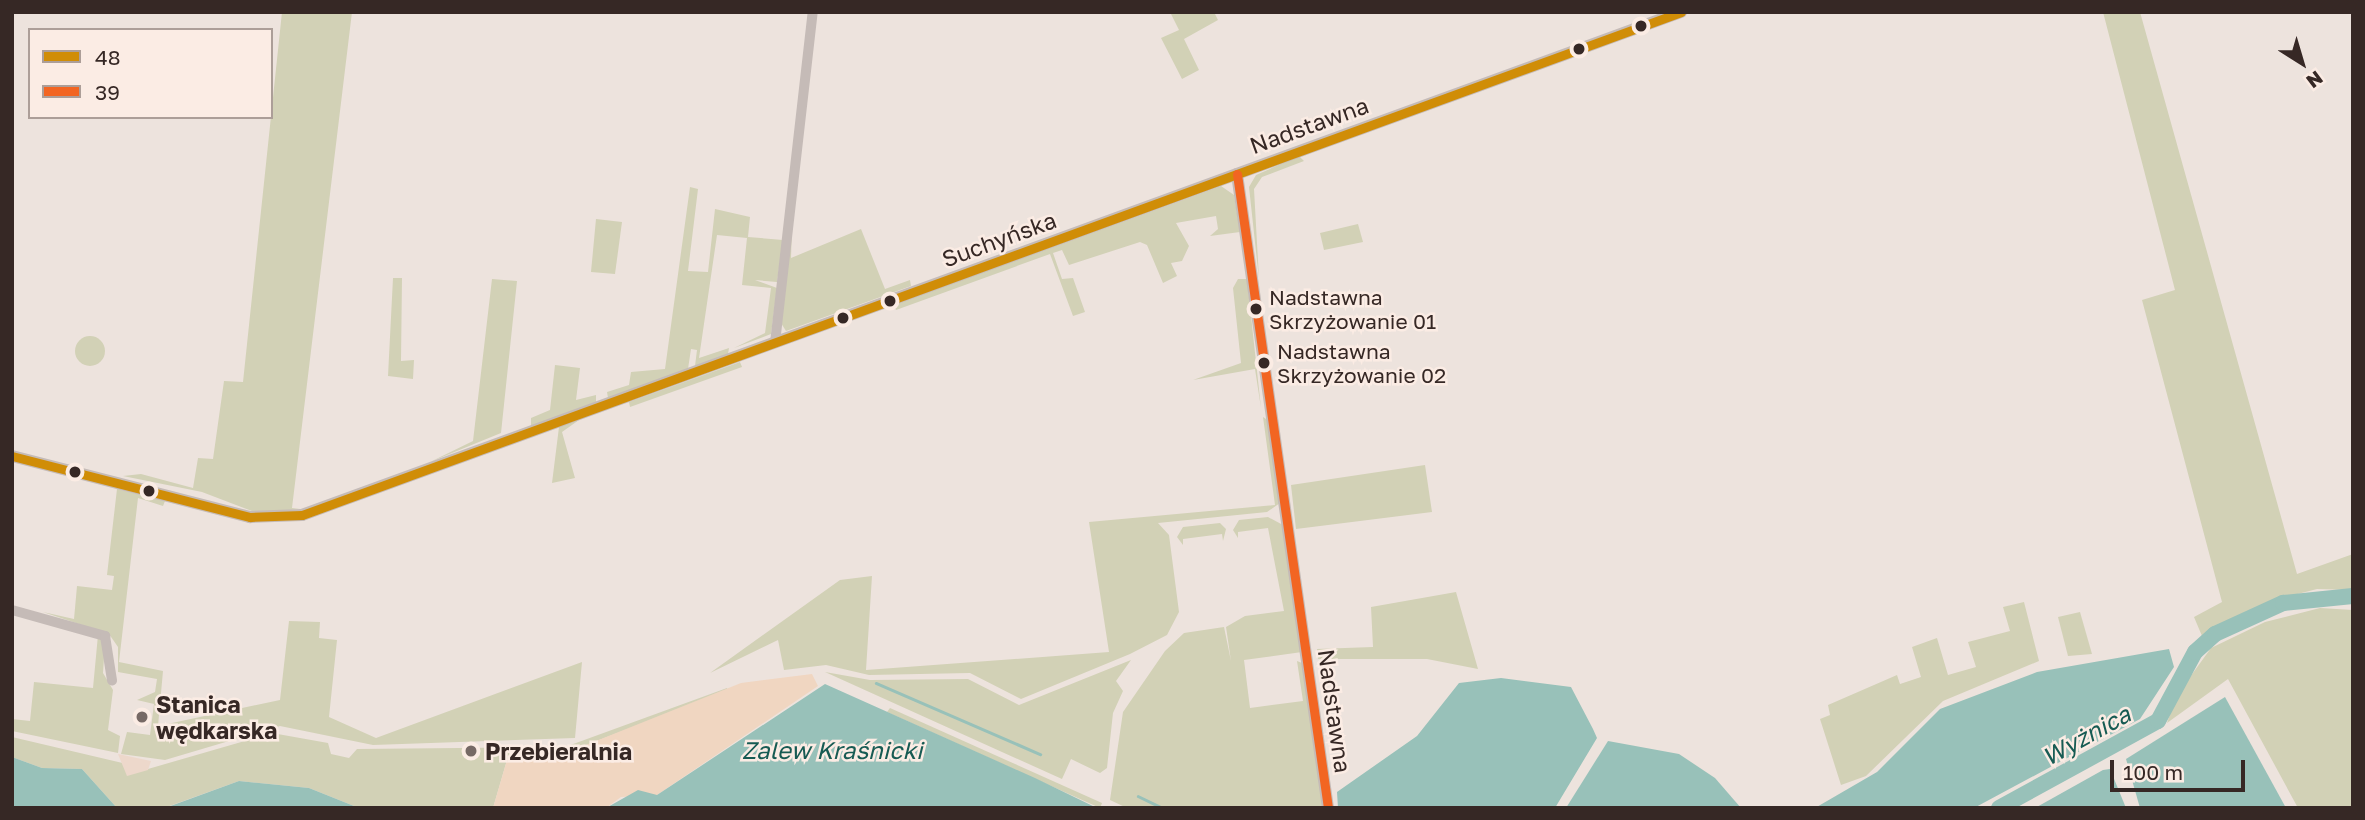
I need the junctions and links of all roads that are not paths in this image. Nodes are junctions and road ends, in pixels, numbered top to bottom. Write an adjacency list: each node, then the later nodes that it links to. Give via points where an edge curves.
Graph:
1 (813, 12): 4 (street)
2 (1681, 12): 3 (street, Nadstawna)
3 (1237, 174): 4 (street, Suchyńska); 8 (street, Nadstawna)
4 (775, 342): 5 (street, Suchyńska, via 302,515 250,517)
5 (12, 456)
6 (12, 610): 7 (street, via 106,636 106,670)
7 (112, 680)
8 (1328, 808)

